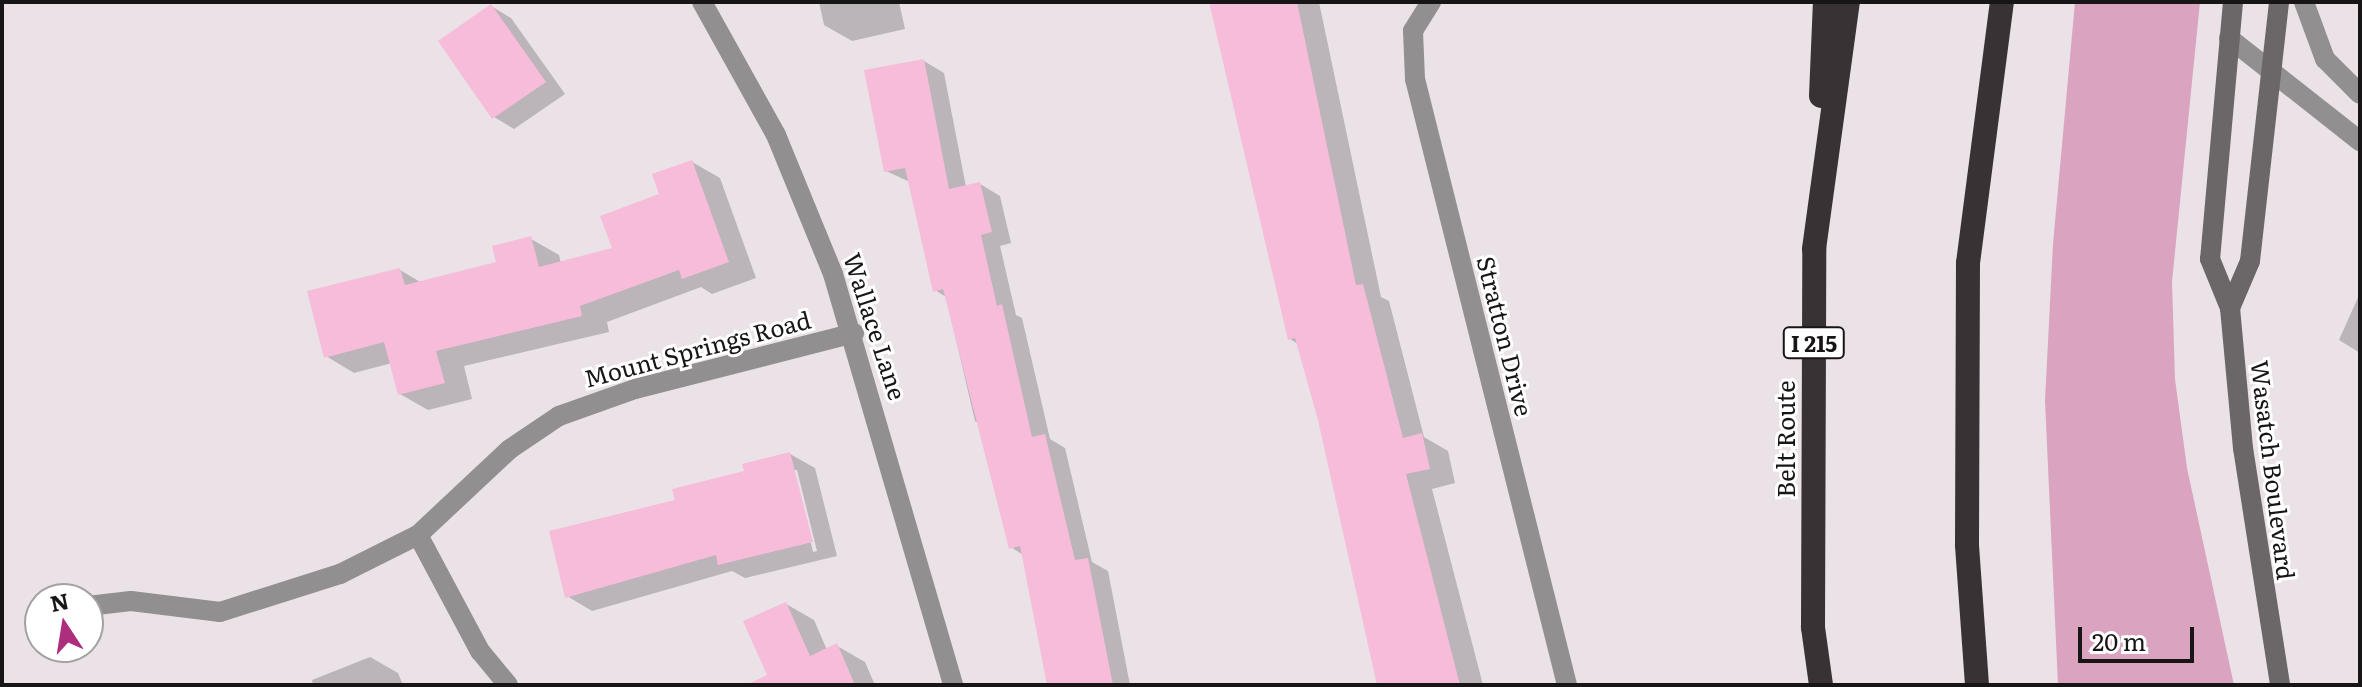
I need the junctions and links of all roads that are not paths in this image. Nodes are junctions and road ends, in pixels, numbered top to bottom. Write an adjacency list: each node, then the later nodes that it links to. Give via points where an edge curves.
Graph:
1 (702, 2): 15 (street, Wallace Lane, via 776,135)
2 (1431, 2): 20 (street, Stratton Drive, via 1413,31 1415,79)
3 (1825, 2): 13 (highway)
4 (1848, 2): 13 (highway, Belt Route / I 215)
5 (2002, 2): 22 (highway, via 1968,263 1967,544)
6 (2233, 2): 9 (street, Wasatch Boulevard)
7 (2279, 2): 10 (street, Wasatch Boulevard)
8 (2304, 2): 11 (street, via 2325,59)
9 (2229, 38): 10 (street); 14 (street, Wasatch Boulevard, via 2210,259)
10 (2269, 71): 12 (street); 14 (street, Wasatch Boulevard, via 2250,261)
11 (2360, 94)
12 (2360, 141)
13 (1814, 249): 21 (highway, Belt Route / I 215, via 1813,627)
14 (2230, 308): 23 (street, Wasatch Boulevard, via 2251,513)
15 (854, 333): 16 (street, Mount Springs Road, via 622,393 559,416 510,449); 19 (street, Wallace Lane)
16 (418, 535): 17 (street, Mount Springs Road, via 368,564 236,609 204,612 131,601); 18 (street, via 480,651)
17 (104, 604)
18 (508, 685)
19 (953, 685)
20 (1567, 685)
21 (1821, 685)
22 (1977, 685)
23 (2280, 685)

